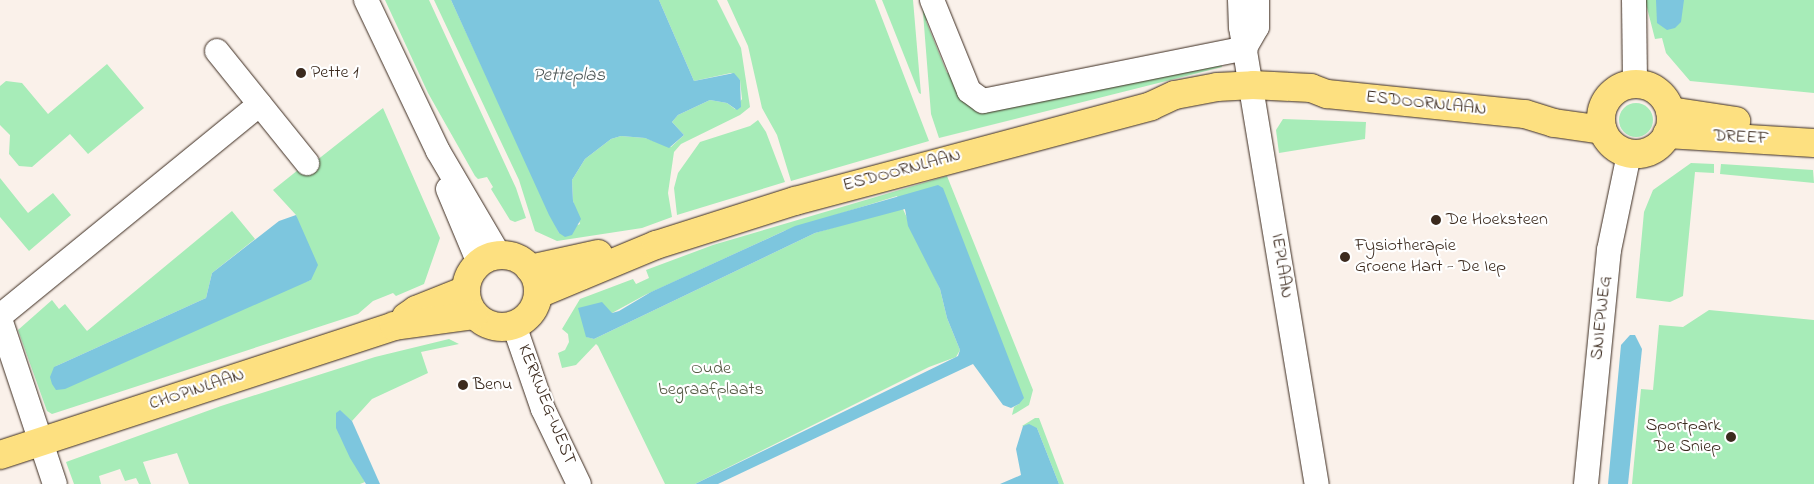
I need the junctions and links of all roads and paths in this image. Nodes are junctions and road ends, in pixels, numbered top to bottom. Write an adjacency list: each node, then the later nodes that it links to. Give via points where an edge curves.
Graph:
1 (366, 0): 17 (street)
2 (932, 0): 6 (street, via 969,91 982,101)
3 (1240, 0): 6 (street, IEPLAAN)
4 (1257, 0): 6 (street, via 1257,27)
5 (1634, 0): 8 (street)
6 (1246, 48): 9 (street, IEPLAAN)
7 (217, 51): 10 (street)
8 (1635, 84): 11 (main road, via 1617,90); 12 (main road, via 1657,92)
9 (1254, 94): 11 (main road, ESDOORNLAAN, via 1311,88 1327,94 1525,114 1548,108); 18 (main road, ESDOORNLAAN, via 1175,94 1151,106 860,182); 28 (street, IEPLAAN)
10 (260, 104): 16 (street); 21 (street)
11 (1603, 117): 15 (main road, via 1612,145)
12 (1669, 123): 13 (main road, DREEF); 14 (main road, DREEF); 15 (main road, via 1652,151)
13 (1814, 131)
14 (1814, 143)
15 (1629, 154): 29 (street, SNIEPWEG, via 1609,250)
16 (308, 163)
17 (489, 259): 18 (main road, via 516,258); 19 (main road, via 468,280)
18 (534, 281): 22 (main road, via 528,316)
19 (466, 290): 20 (main road); 23 (main road, CHOPINLAAN, via 416,310)
20 (474, 315): 22 (main road, via 493,326); 23 (main road, CHOPINLAAN)
21 (0, 317): 24 (street)
22 (514, 325): 27 (street, KERKWEG-WEST, via 544,409)
23 (394, 326): 24 (main road, CHOPINLAAN)
24 (40, 441): 25 (main road, CHOPINLAAN); 26 (street)
25 (0, 455)
26 (55, 484)
27 (579, 484)
28 (1317, 484)
29 (1586, 484)

